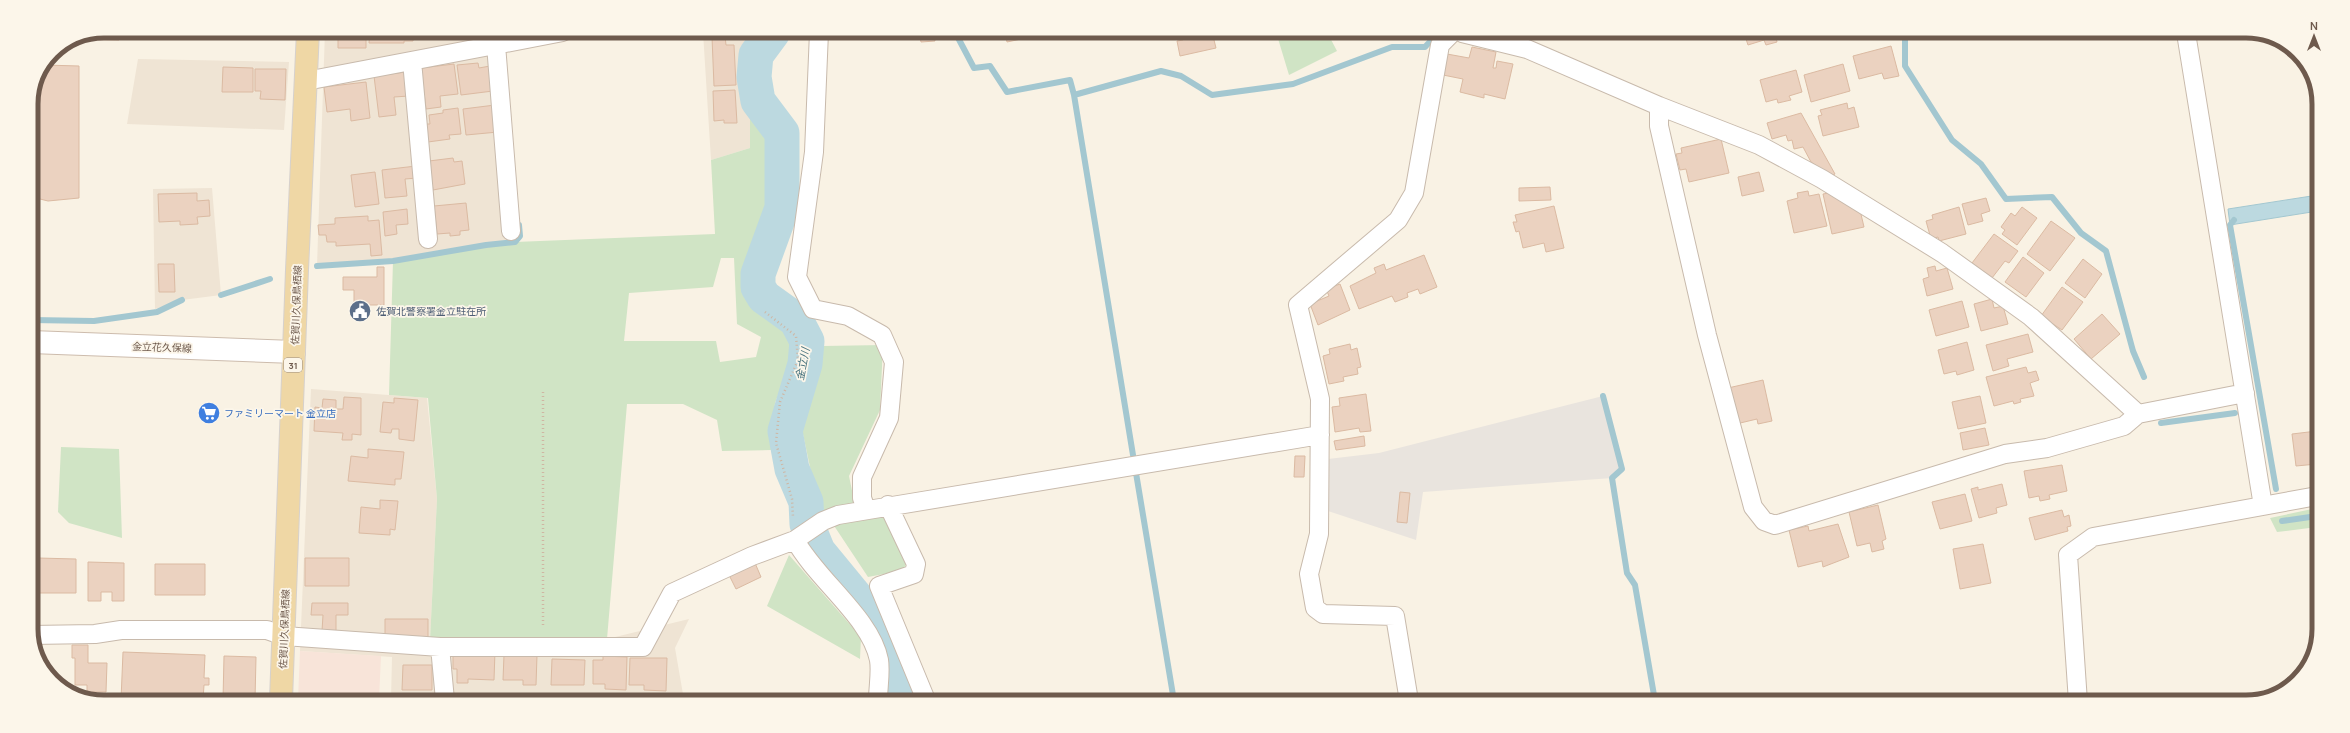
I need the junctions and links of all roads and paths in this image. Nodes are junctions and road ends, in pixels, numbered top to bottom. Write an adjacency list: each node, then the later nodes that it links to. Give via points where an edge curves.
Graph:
1 (308, 38): 9 (main road, 佐賀川久保鳥栖線 / 31)
2 (530, 38): 7 (street)
3 (819, 38): 23 (street, via 814,152 797,277 813,309 848,316 882,335 894,362 889,418 862,477 862,498)
4 (1447, 38): 19 (street, via 1440,44 1414,193 1398,220 1298,305 1320,399)
5 (1482, 38): 10 (street, via 1526,49)
6 (2187, 38): 17 (street)
7 (496, 44): 8 (street); 11 (street)
8 (412, 61): 9 (street); 12 (street)
9 (306, 81): 15 (main road, 佐賀川久保鳥栖線 / 31)
10 (1660, 106): 18 (street, via 1759,145 1822,179 1942,253 2031,317); 18 (street, via 1660,126 1707,335 1753,507 1764,521 1775,525 2005,454 2047,448 2124,426)
11 (511, 231)
12 (428, 239)
13 (765, 312): 24 (path, via 796,336 798,360 780,402 776,443 792,499)
14 (38, 342): 15 (street, 金立花久保線)
15 (294, 352): 26 (main road, 佐賀川久保鳥栖線 / 31)
16 (543, 392): 28 (path)
17 (2245, 393): 18 (street); 22 (street)
18 (2138, 414)
19 (1320, 435): 21 (street); 33 (street, via 1318,534 1309,574 1315,608 1323,614 1396,616)
20 (2312, 497): 22 (street)
21 (888, 505): 23 (street); 32 (street, via 916,564 914,574 879,586)
22 (2263, 506): 34 (street, via 2094,537 2068,555)
23 (866, 509): 24 (street, via 823,521)
24 (795, 540): 28 (street, via 752,556 672,593 643,646); 31 (street, via 804,557 869,633 879,661)
25 (38, 634): 26 (street, via 95,634 121,630 267,630)
26 (284, 636): 27 (street); 29 (main road, 佐賀川久保鳥栖線 / 31)
27 (440, 647): 28 (street); 30 (street)
28 (543, 647)
29 (281, 695)
30 (445, 695)
31 (878, 695)
32 (924, 695)
33 (1408, 695)
34 (2078, 695)

